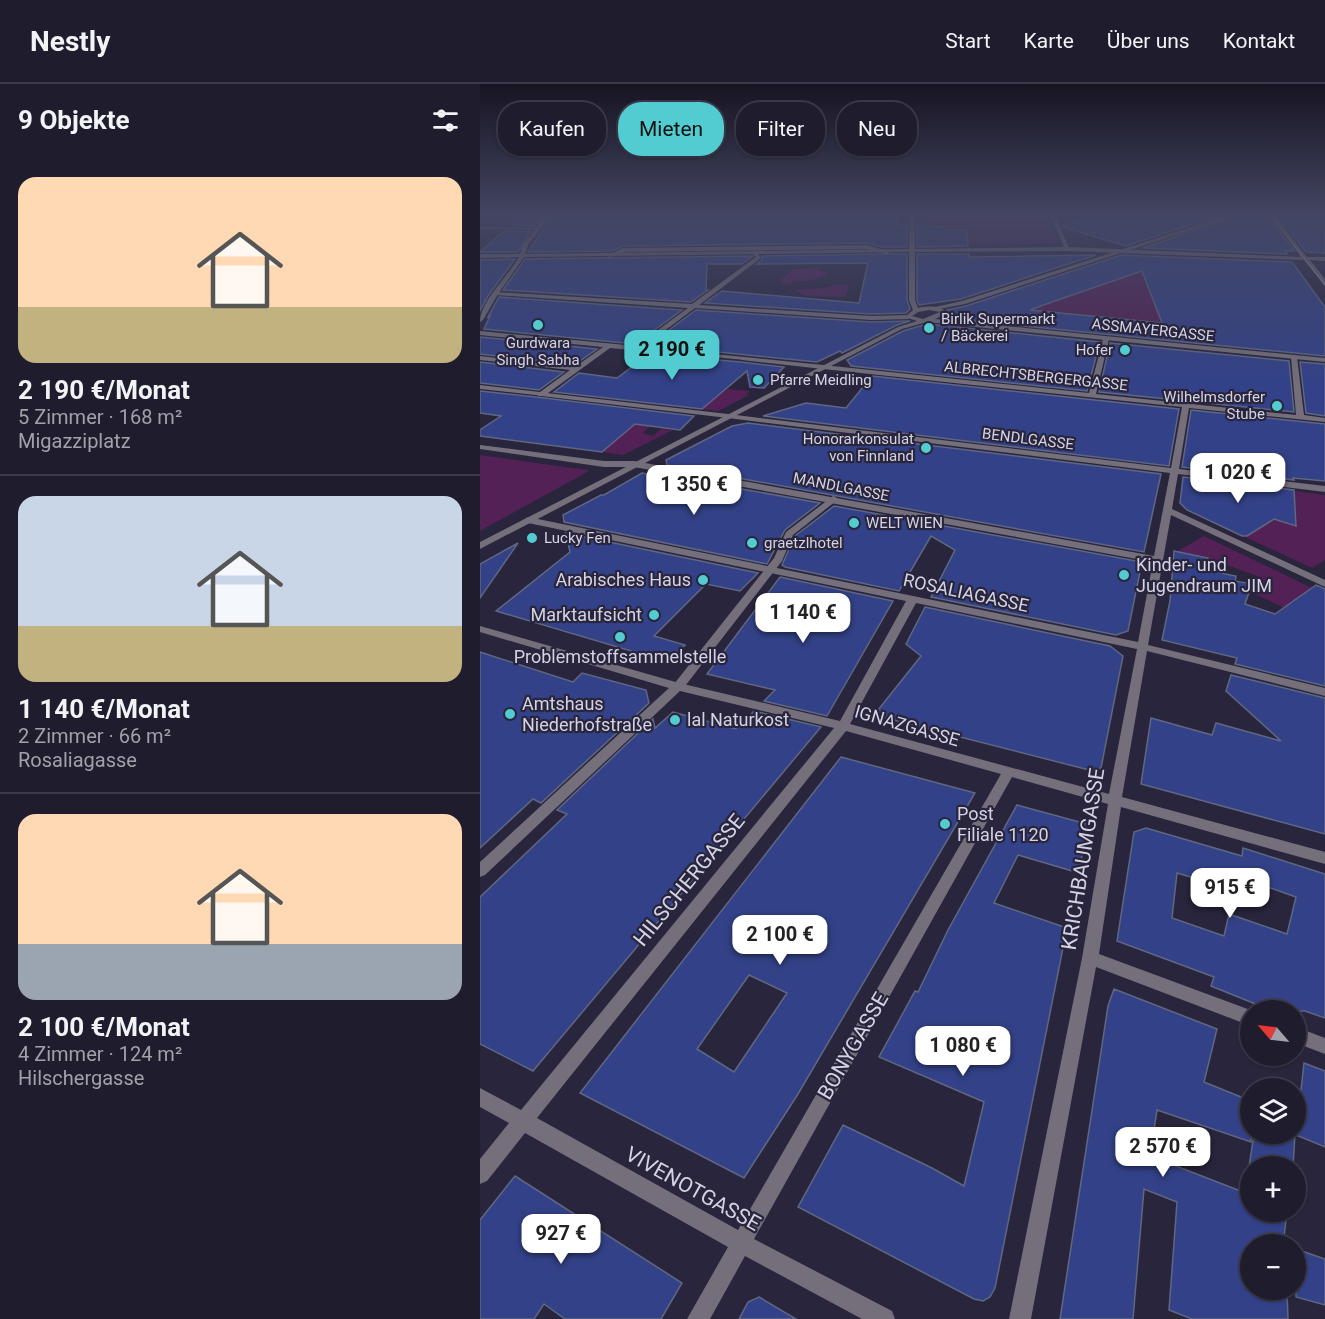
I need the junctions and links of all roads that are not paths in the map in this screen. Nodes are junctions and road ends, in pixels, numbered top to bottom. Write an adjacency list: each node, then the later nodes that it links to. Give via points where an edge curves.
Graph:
1 (513, 270): 7 (street)
2 (742, 270): 10 (street)
3 (913, 270): 8 (street)
4 (1066, 270): 9 (street)
5 (1315, 270): 6 (street)
6 (1325, 283)
7 (496, 292): 10 (street); 15 (street)
8 (912, 300): 11 (street, ASSMAYERGASSE); 12 (street)
9 (963, 303): 11 (street); 13 (street)
10 (692, 306): 14 (street); 22 (street)
11 (932, 308): 12 (street); 13 (street, ASSMAYERGASSE)
12 (916, 310): 14 (street)
13 (943, 314): 16 (street); 17 (street, ASSMAYERGASSE)
14 (909, 318): 16 (street, ASSMAYERGASSE); 18 (street)
15 (480, 320)
16 (925, 320): 17 (street, ASSMAYERGASSE); 18 (street)
17 (978, 326): 20 (street, ASSMAYERGASSE)
18 (900, 328): 26 (street)
19 (480, 333): 21 (street)
20 (1106, 339): 23 (street, ASSMAYERGASSE); 30 (street)
21 (610, 345): 22 (street, ALBRECHTSBERGERGASSE); 27 (street)
22 (638, 348): 26 (street, ALBRECHTSBERGERGASSE)
23 (1294, 357): 25 (street, ASSMAYERGASSE); 33 (street)
24 (480, 358): 27 (street)
25 (1325, 360)
26 (823, 367): 30 (street, ALBRECHTSBERGERGASSE); 32 (street)
27 (577, 369): 29 (street)
28 (480, 387): 29 (street)
29 (541, 394): 32 (street, BENDLGASSE)
30 (1092, 396): 31 (street, ALBRECHTSBERGERGASSE)
31 (1186, 406): 33 (street, ALBRECHTSBERGERGASSE); 37 (street, KRICHBAUMGASSE)
32 (728, 416): 36 (street); 37 (street, BENDLGASSE)
33 (1300, 418): 34 (street, ALBRECHTSBERGERGASSE)
34 (1325, 420)
35 (480, 447): 36 (street, MANDLGASSE, via 604,464)
36 (634, 464): 39 (street, MANDLGASSE); 41 (street)
37 (1174, 470): 38 (street, BENDLGASSE); 40 (street, KRICHBAUMGASSE)
38 (1325, 489)
39 (833, 499): 43 (street, MANDLGASSE); 44 (street, via 789,534)
40 (1167, 510): 43 (street, KRICHBAUMGASSE); 45 (street)
41 (528, 520): 42 (street); 44 (street, ROSALIAGASSE)
42 (480, 546)
43 (1158, 560): 48 (street, KRICHBAUMGASSE)
44 (770, 571): 46 (street, ROSALIAGASSE); 49 (street)
45 (1325, 584)
46 (912, 600): 48 (street, ROSALIAGASSE); 51 (street, HILSCHERGASSE)
47 (480, 629): 49 (street, IGNAZGASSE)
48 (1144, 647): 50 (street, ROSALIAGASSE); 53 (street, KRICHBAUMGASSE)
49 (678, 687): 51 (street, IGNAZGASSE); 55 (street)
50 (1325, 692)
51 (843, 726): 52 (street, IGNAZGASSE); 61 (street, HILSCHERGASSE)
52 (1008, 773): 53 (street, IGNAZGASSE); 63 (street, BONYGASSE)
53 (1115, 799): 54 (street, IGNAZGASSE); 56 (street, KRICHBAUMGASSE)
54 (1325, 858)
55 (480, 872)
56 (1090, 958): 57 (street); 66 (street, KRICHBAUMGASSE)
57 (1240, 1014)
58 (1306, 1039): 59 (street)
59 (1325, 1046)
60 (480, 1097): 61 (street, VIVENOTGASSE)
61 (522, 1121): 62 (street, HILSCHERGASSE); 63 (street, VIVENOTGASSE)
62 (480, 1174)
63 (741, 1243): 64 (street, BONYGASSE); 65 (street, VIVENOTGASSE)
64 (698, 1319)
65 (884, 1319)
66 (1020, 1319)

